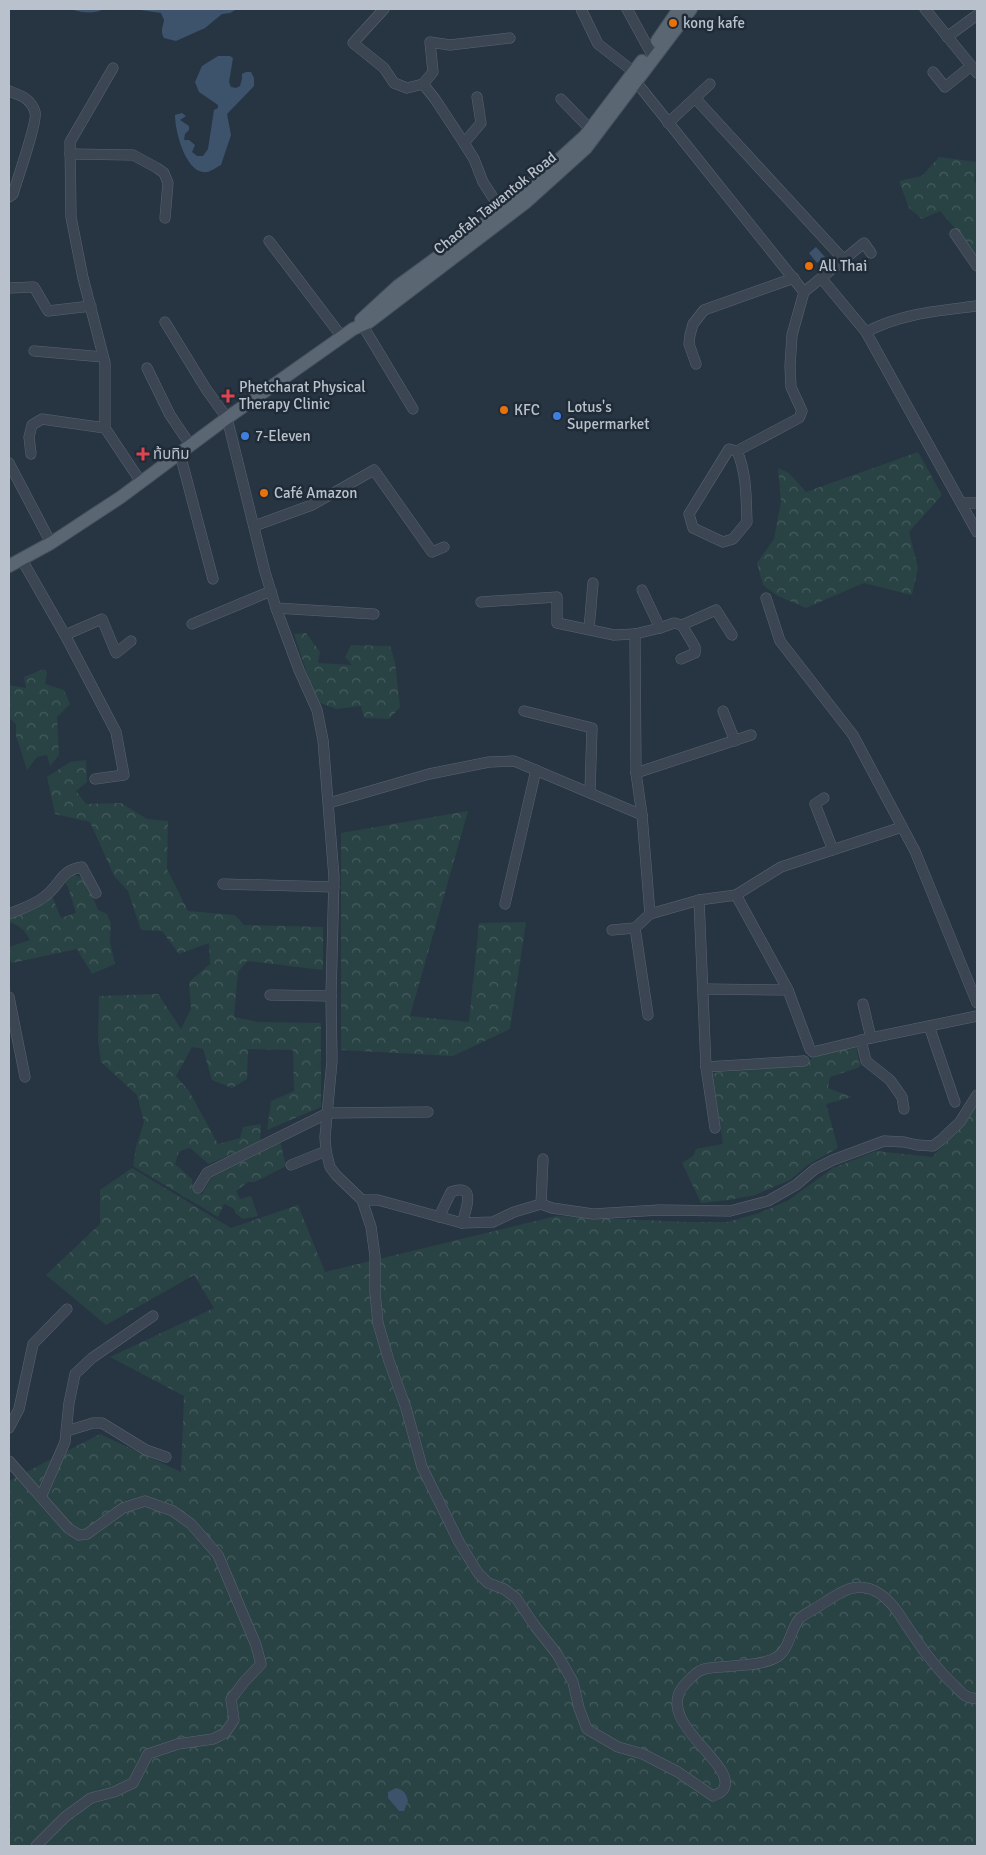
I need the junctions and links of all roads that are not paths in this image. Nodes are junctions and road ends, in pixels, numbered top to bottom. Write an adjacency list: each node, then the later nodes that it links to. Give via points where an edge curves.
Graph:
1 (384, 9): 15 (street, via 353,43 384,68 394,83 407,88)
2 (581, 9): 14 (street, via 598,44)
3 (627, 9): 10 (street)
4 (679, 9): 10 (main road, Chaofah Tawantok Road)
5 (691, 9): 14 (main road, Chaofah Tawantok Road)
6 (925, 9): 8 (street)
7 (977, 15): 8 (street)
8 (947, 36): 12 (street)
9 (510, 38): 15 (street, via 450,45 430,42 434,72)
10 (650, 51): 14 (main road, Chaofah Tawantok Road)
11 (113, 68): 24 (street, via 74,133)
12 (974, 70): 13 (street, via 945,88)
13 (933, 72)
14 (635, 78): 21 (street); 22 (main road, Chaofah Tawantok Road); 40 (main road, Chaofah Tawantok Road, via 586,148 526,203)
15 (423, 84): 23 (street)
16 (710, 84): 19 (street)
17 (9, 91): 25 (street, via 25,97 36,112 13,194)
18 (477, 97): 23 (street, via 481,123)
19 (695, 98): 21 (street); 31 (street)
20 (561, 99): 22 (street)
21 (668, 123): 33 (street)
22 (590, 128): 26 (main road, Chaofah Tawantok Road)
23 (464, 143): 26 (street)
24 (70, 154): 27 (street, via 133,155 157,168 164,173 168,183); 37 (street, via 71,217)
25 (9, 196)
26 (501, 210): 40 (main road, Chaofah Tawantok Road, via 398,286 364,316)
27 (165, 218)
28 (955, 234): 32 (street)
29 (268, 242): 40 (street)
30 (871, 253): 31 (street, via 864,243)
31 (844, 260): 34 (street)
32 (977, 266)
33 (794, 278): 36 (street); 44 (street, via 704,310 693,324 690,335 689,344)
34 (822, 279): 36 (street); 41 (street)
35 (9, 288): 37 (street, via 34,287 48,311)
36 (804, 292): 50 (street, via 792,335 790,366 791,388 801,415)
37 (90, 306): 43 (street)
38 (977, 306): 41 (street, via 914,314)
39 (165, 322): 47 (street)
40 (353, 331): 46 (street); 47 (main road, Chaofah Tawantok Road)
41 (866, 332): 54 (street)
42 (34, 352): 43 (street)
43 (103, 357): 48 (street)
44 (696, 364)
45 (147, 368): 49 (street)
46 (413, 409)
47 (227, 418): 49 (main road, Chaofah Tawantok Road); 56 (street)
48 (105, 428): 51 (street, via 42,419 30,430); 53 (street)
49 (186, 450): 53 (main road, Chaofah Tawantok Road); 62 (street)
50 (737, 451): 50 (street, via 729,448 689,514 693,528 722,542 734,539 747,522 743,464)
51 (31, 454)
52 (9, 463): 58 (street)
53 (141, 482): 58 (main road, Chaofah Tawantok Road)
54 (962, 503): 55 (street); 57 (street)
55 (977, 503)
56 (254, 526): 59 (street, via 312,505 374,470 432,552); 65 (street)
57 (977, 532)
58 (50, 543): 60 (main road, Chaofah Tawantok Road)
59 (444, 547)
60 (22, 560): 61 (main road, Chaofah Tawantok Road); 75 (street)
61 (9, 566)
62 (213, 578)
63 (593, 583): 73 (street)
64 (642, 590): 72 (street)
65 (271, 591): 68 (street); 70 (street)
66 (766, 598): 90 (street, via 780,641 853,735)
67 (481, 602): 73 (street, via 557,596 556,623)
68 (276, 608): 69 (street); 88 (street, via 318,710)
69 (374, 614)
70 (192, 624)
71 (682, 625): 72 (street, via 674,623); 76 (street, via 716,610); 78 (street, via 695,653)
72 (660, 628): 74 (street)
73 (589, 629): 74 (street, via 614,635)
74 (635, 634): 84 (street)
75 (65, 635): 77 (street, via 102,619 116,653); 85 (street, via 116,732 124,775)
76 (732, 635)
77 (131, 641)
78 (681, 659)
79 (524, 711): 86 (street, via 592,728)
80 (723, 711): 82 (street)
81 (751, 735): 82 (street)
82 (735, 741): 84 (street)
83 (536, 770): 86 (street); 88 (street, via 514,761 488,762 428,774); 97 (street)
84 (636, 773): 89 (street)
85 (95, 779)
86 (590, 792): 89 (street)
87 (824, 798): 91 (street, via 815,804)
88 (329, 803): 93 (street)
89 (642, 815): 99 (street)
90 (902, 827): 91 (street); 107 (street, via 915,851)
91 (833, 850): 95 (street, via 781,867)
92 (223, 884): 93 (street)
93 (334, 887): 105 (street)
94 (96, 893): 98 (street, via 82,867 75,868 63,874 55,889 43,898)
95 (736, 896): 96 (street); 103 (street)
96 (699, 900): 99 (street); 102 (street)
97 (505, 904)
98 (9, 914)
99 (650, 914): 100 (street)
100 (636, 928): 101 (street); 109 (street)
101 (612, 930)
102 (703, 989): 103 (street); 114 (street)
103 (788, 990): 112 (street, via 812,1052)
104 (270, 995): 105 (street)
105 (331, 996): 120 (street, via 332,1061)
106 (9, 997): 115 (street)
107 (977, 1003)
108 (862, 1004): 112 (street)
109 (648, 1015)
110 (977, 1016): 111 (street)
111 (928, 1026): 112 (street); 117 (street)
112 (866, 1039): 118 (street, via 866,1060 890,1080 902,1097)
113 (804, 1061): 114 (street)
114 (706, 1067): 121 (street)
115 (25, 1077)
116 (977, 1095): 127 (street, via 960,1122 933,1146 884,1142 814,1169 796,1186 768,1201 730,1211 659,1210 593,1214)
117 (955, 1102)
118 (904, 1109)
119 (428, 1112): 120 (street)
120 (328, 1113): 122 (street); 125 (street, via 207,1173)
121 (715, 1128)
122 (326, 1151): 124 (street); 126 (street, via 330,1167)
123 (543, 1160): 127 (street)
124 (291, 1165)
125 (198, 1188)
126 (362, 1200): 128 (street, via 378,1200); 137 (street, via 371,1227 375,1256 378,1323 422,1467 478,1573 488,1583 516,1598 557,1654 573,1682 578,1708 587,1729 618,1747 643,1754 678,1772 713,1796 722,1791 725,1784 722,1772 684,1727 677,1706 678,1691 698,1670 767,1661 778,1656 800,1618 852,1588 870,1589 882,1594 950,1682 966,1696)
127 (541, 1204): 129 (street, via 493,1222)
128 (439, 1217): 129 (street); 129 (street, via 451,1192 463,1190 468,1199)
129 (462, 1223)
130 (67, 1309): 132 (street, via 33,1344 18,1409)
131 (153, 1316): 133 (street, via 92,1358 76,1374)
132 (9, 1428)
133 (67, 1431): 134 (street, via 102,1423 146,1450); 136 (street)
134 (166, 1457)
135 (9, 1461): 136 (street)
136 (41, 1497): 138 (street, via 68,1528 79,1535 87,1534 123,1508 145,1501 173,1511 191,1524 218,1555 261,1664 231,1699 234,1720 225,1733 213,1739 178,1744 148,1754 133,1783 91,1798 65,1817)
137 (977, 1699)
138 (36, 1846)

